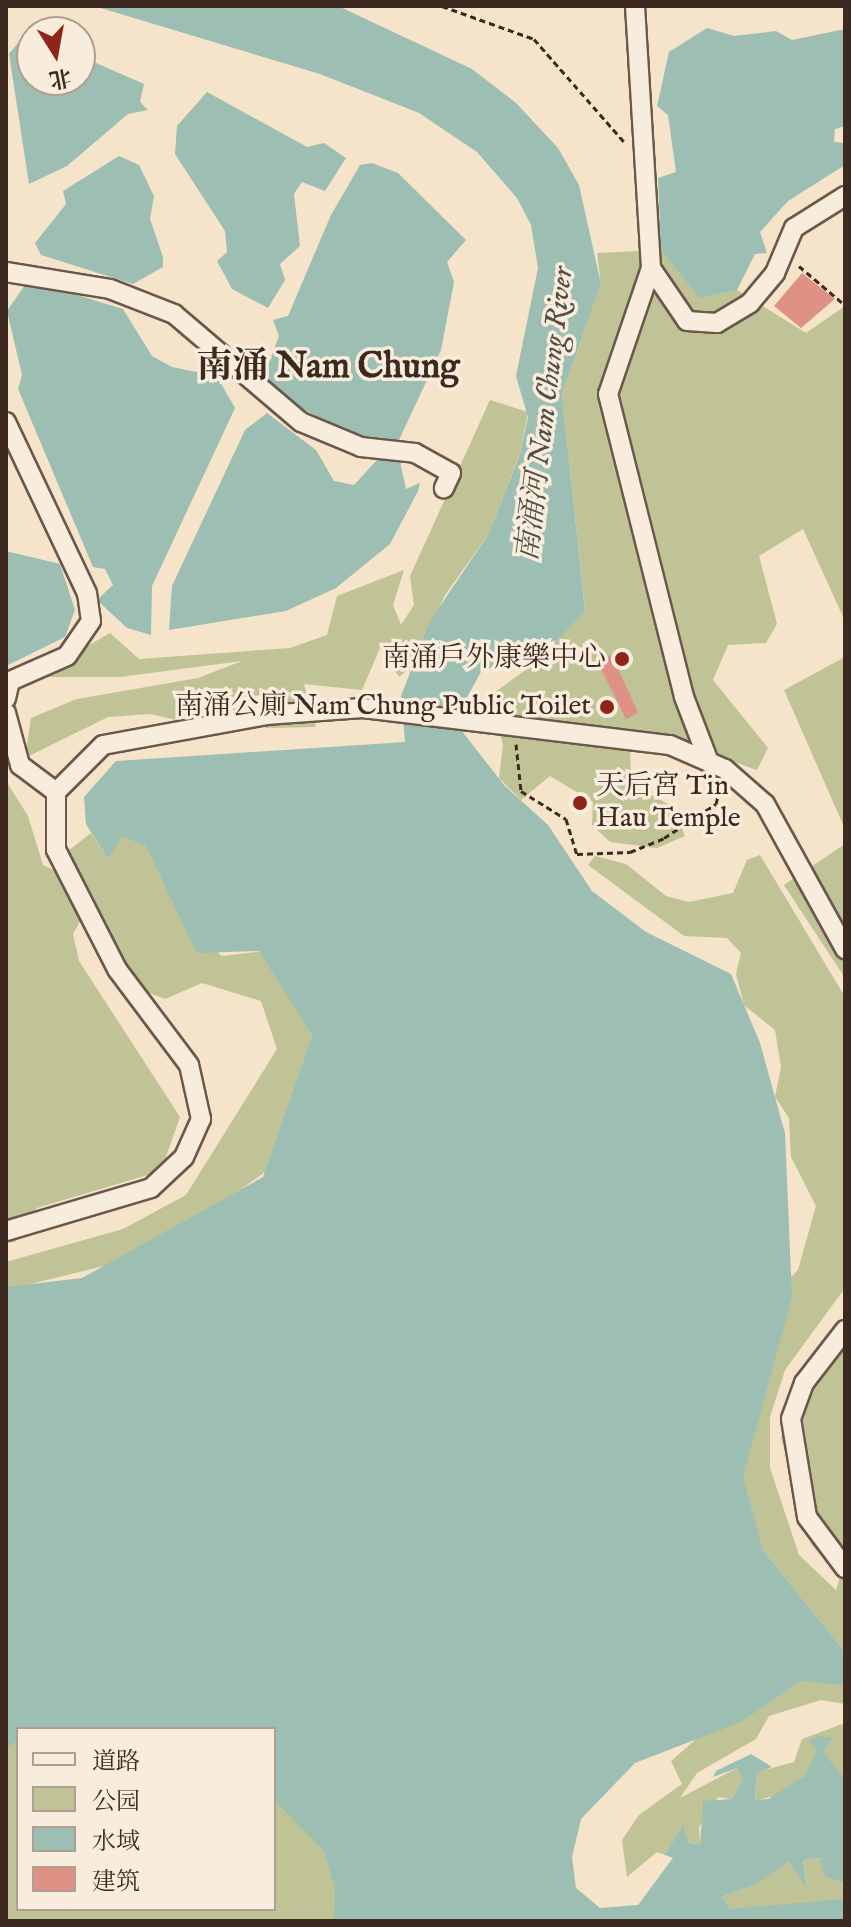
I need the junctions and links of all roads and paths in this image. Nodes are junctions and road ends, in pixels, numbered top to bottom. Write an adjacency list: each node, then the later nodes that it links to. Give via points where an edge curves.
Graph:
1 (442, 6): 3 (path, via 534,39)
2 (635, 6): 3 (street)
3 (643, 164): 6 (street)
4 (845, 196): 5 (street, via 794,228)
5 (777, 257): 6 (street, via 775,273 750,303 717,323 687,321); 8 (path, via 804,269)
6 (651, 268): 16 (street, via 608,394 684,697)
7 (6, 272): 11 (street, via 110,289 174,314 301,422 361,447 415,453 451,473)
8 (845, 305)
9 (6, 422): 10 (street)
10 (15, 461): 12 (street, via 87,593 91,621 67,656 10,681)
11 (444, 488)
12 (6, 699)
13 (6, 713): 15 (street)
14 (515, 725): 16 (street, via 670,745); 16 (path, via 521,791 566,819 577,854 630,852 664,838 716,804); 17 (street, via 363,708 266,715 103,745)
15 (8, 741): 17 (street, via 20,765)
16 (717, 765): 18 (street, via 765,804)
17 (56, 792): 19 (street, via 51,825 65,874 117,969 189,1065 201,1119 184,1157 151,1188)
18 (845, 949)
19 (6, 1231)
20 (845, 1330): 21 (street, via 804,1383 791,1419 807,1517)
21 (845, 1568)

